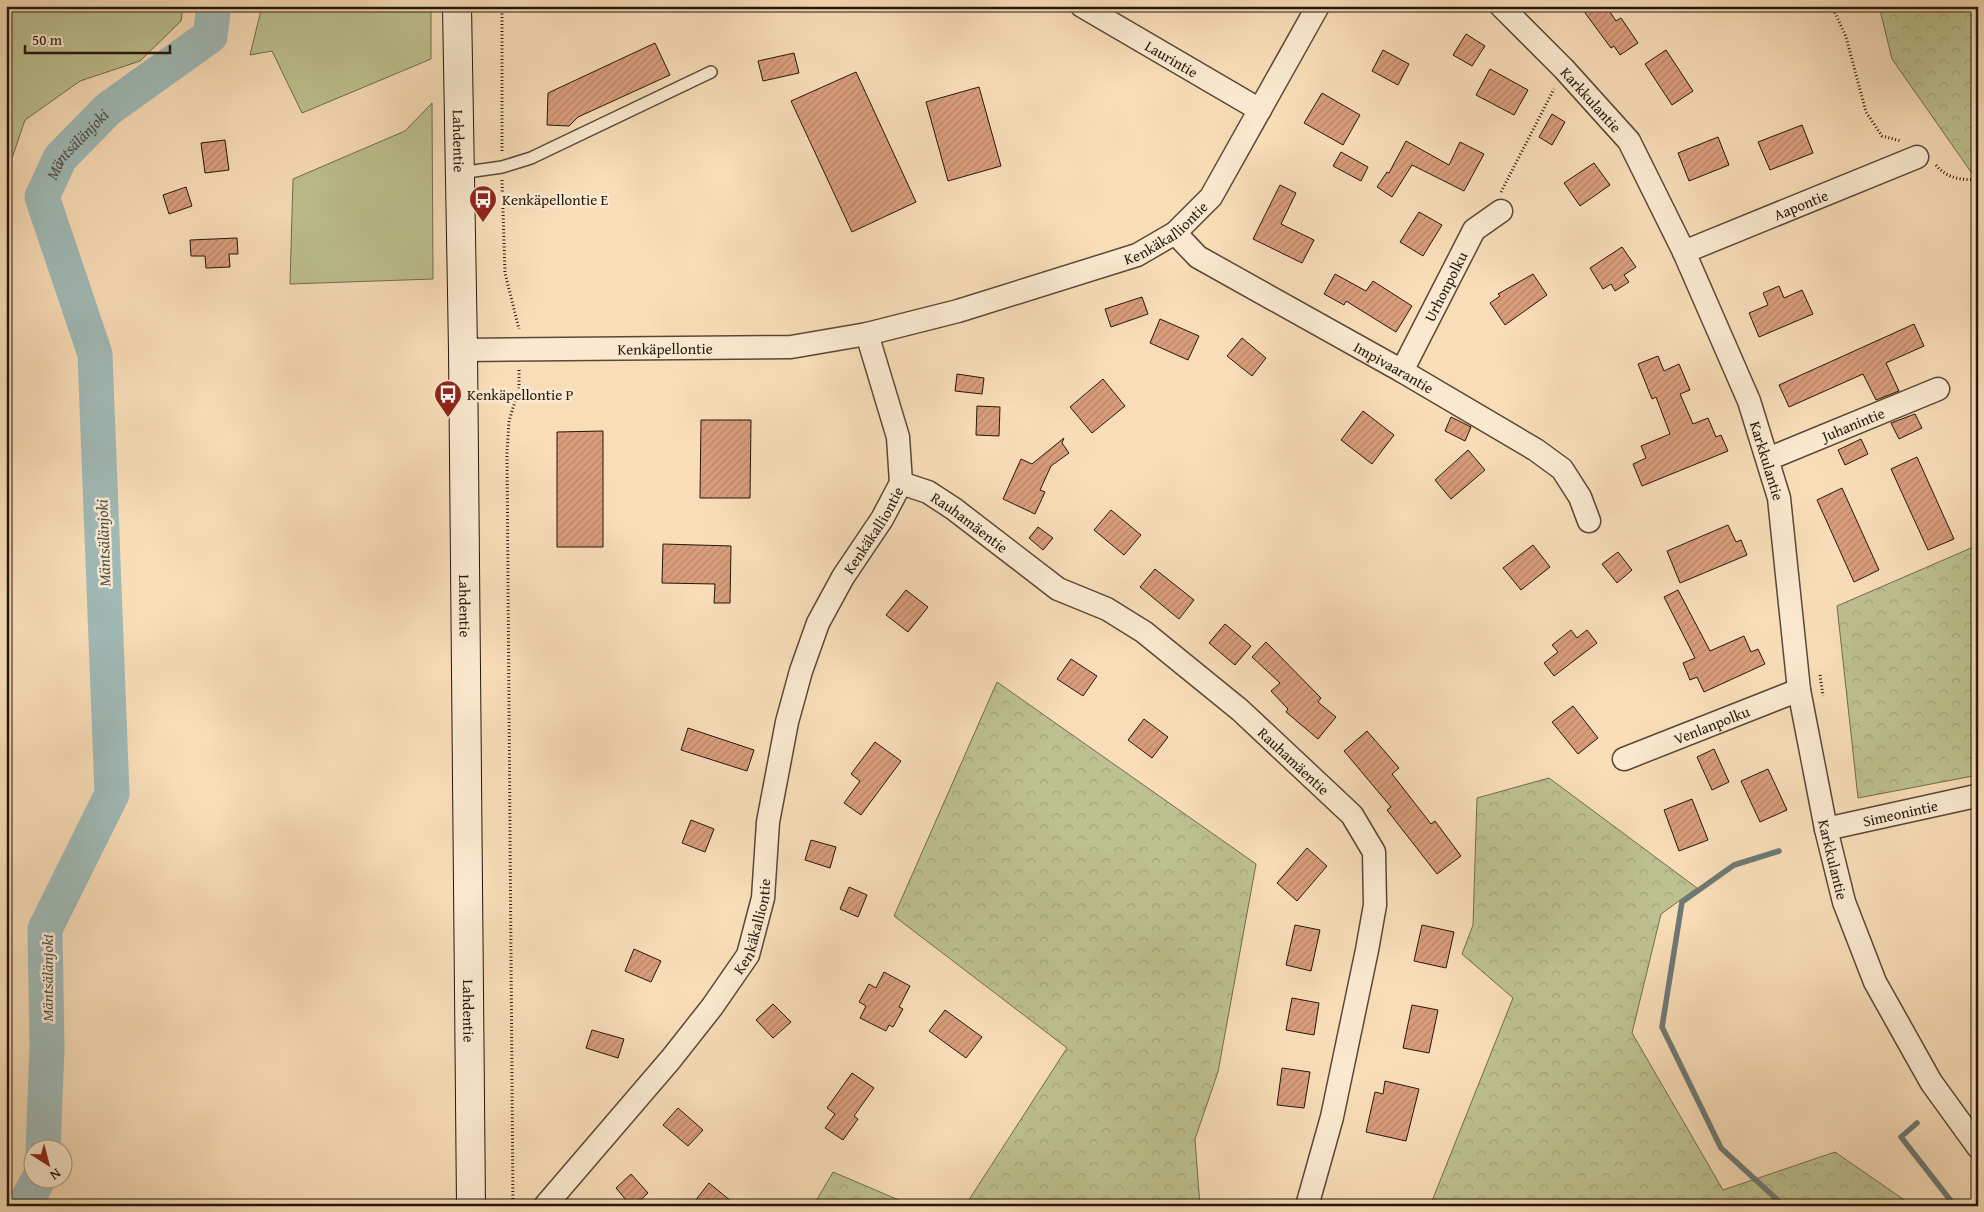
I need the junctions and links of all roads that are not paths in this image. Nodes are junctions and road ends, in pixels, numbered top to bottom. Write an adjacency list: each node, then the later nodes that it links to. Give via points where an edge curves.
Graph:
1 (457, 6): 8 (main road, Lahdentie)
2 (1082, 6): 6 (street, Laurintie)
3 (1318, 6): 6 (street, Kenkäkalliontie)
4 (1501, 6): 11 (street, Karkkulantie, via 1629,141)
5 (711, 72): 8 (lane, via 531,158 502,167)
6 (1260, 110): 10 (street, Kenkäkalliontie, via 1210,197)
7 (1918, 153): 11 (street, Aapontie)
8 (460, 173): 13 (main road, Lahdentie)
9 (1493, 216): 14 (street, Urhonpolku, via 1474,230)
10 (1175, 233): 12 (street, Kenkäkalliontie, via 1137,255 958,311); 14 (street, Impivaarantie, via 1198,257)
11 (1684, 252): 16 (street, Karkkulantie, via 1749,401)
12 (866, 334): 13 (street, Kenkäpellontie, via 791,347); 17 (street, Kenkäkalliontie, via 898,437)
13 (463, 350): 24 (main road, Lahdentie)
14 (1402, 371): 18 (street, Impivaarantie, via 1562,469 1580,497)
15 (1938, 389): 16 (street, Juhanintie)
16 (1768, 459): 19 (street, Karkkulantie, via 1779,498)
17 (901, 483): 25 (street, Kenkäkalliontie, via 882,520 843,577 818,623 801,671 786,722 769,813 763,898 748,955 672,1059); 26 (street, Rauhamäentie, via 928,492 954,509 1058,590 1107,609 1144,632 1240,710 1352,815 1374,852 1375,905 1332,1117)
18 (1588, 522)
19 (1799, 690): 20 (street, Venlanpolku); 22 (street, Karkkulantie)
20 (1624, 759)
21 (1976, 796): 22 (street, Simeonintie)
22 (1826, 829): 23 (street, Karkkulantie, via 1844,902 1875,982 1930,1082)
23 (1978, 1147)
24 (471, 1206)
25 (545, 1206)
26 (1307, 1206)

